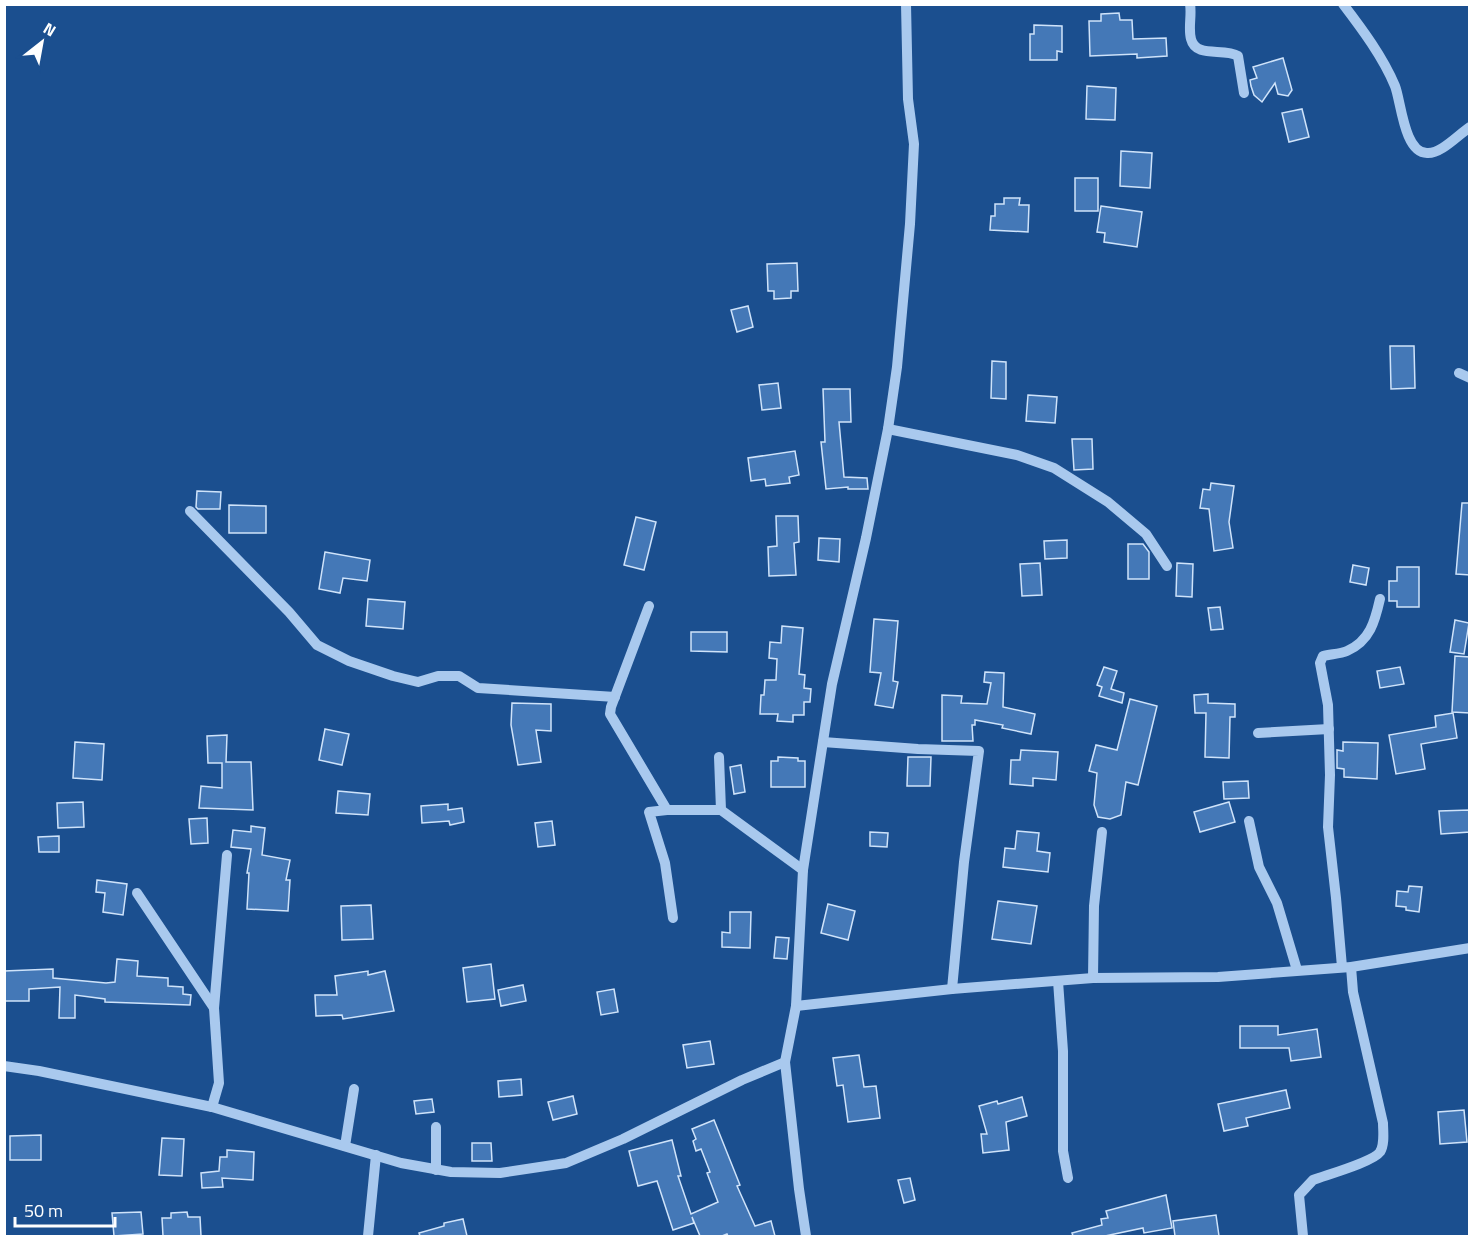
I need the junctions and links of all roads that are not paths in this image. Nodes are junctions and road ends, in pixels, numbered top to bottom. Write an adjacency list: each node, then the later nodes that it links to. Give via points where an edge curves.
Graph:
1 (906, 4): 6 (street, via 913,188)
2 (1190, 4): 4 (street, via 1191,41 1207,51 1238,56)
3 (1343, 4): 5 (street, via 1395,87 1404,124 1420,152 1437,151)
4 (1244, 93)
5 (1470, 127)
6 (888, 429): 8 (street, via 1017,455 1054,468 1108,502 1146,534); 14 (street)
7 (190, 512): 11 (street, via 317,645 349,661 418,682 438,676 459,676 478,688)
8 (1167, 567)
9 (1380, 599): 12 (street, via 1374,625 1364,640 1347,651 1323,656 1320,663)
10 (649, 606): 11 (street)
11 (615, 697): 16 (street, via 610,714)
12 (1329, 729): 13 (street); 25 (street, via 1328,827)
13 (1258, 733)
14 (823, 742): 21 (street); 29 (street, via 979,751)
15 (719, 757): 17 (street)
16 (667, 810): 17 (street); 23 (street, via 649,812 665,862)
17 (721, 810): 21 (street)
18 (1249, 821): 26 (street, via 1259,867 1277,903)
19 (1102, 832): 27 (street, via 1094,906)
20 (227, 855): 31 (street)
21 (803, 870): 30 (street)
22 (136, 892): 31 (street)
23 (673, 918)
24 (1470, 948): 25 (street)
25 (1346, 967): 26 (street); 43 (street, via 1383,1123 1381,1151 1372,1159 1306,1186 1299,1196)
26 (1297, 970): 27 (street, via 1218,977)
27 (1094, 978): 28 (street)
28 (1058, 981): 29 (street); 40 (street, via 1063,1151)
29 (952, 990): 30 (street)
30 (796, 1006): 32 (street)
31 (214, 1008): 35 (street, via 219,1083)
32 (785, 1062): 39 (street, via 566,1162 500,1173); 42 (street)
33 (4, 1066): 35 (street)
34 (354, 1089): 37 (street)
35 (212, 1107): 37 (street)
36 (436, 1127): 39 (street)
37 (345, 1146): 38 (street)
38 (376, 1155): 39 (street); 41 (street)
39 (436, 1170)
40 (1068, 1178)
41 (368, 1236)
42 (806, 1236)
43 (1303, 1236)

